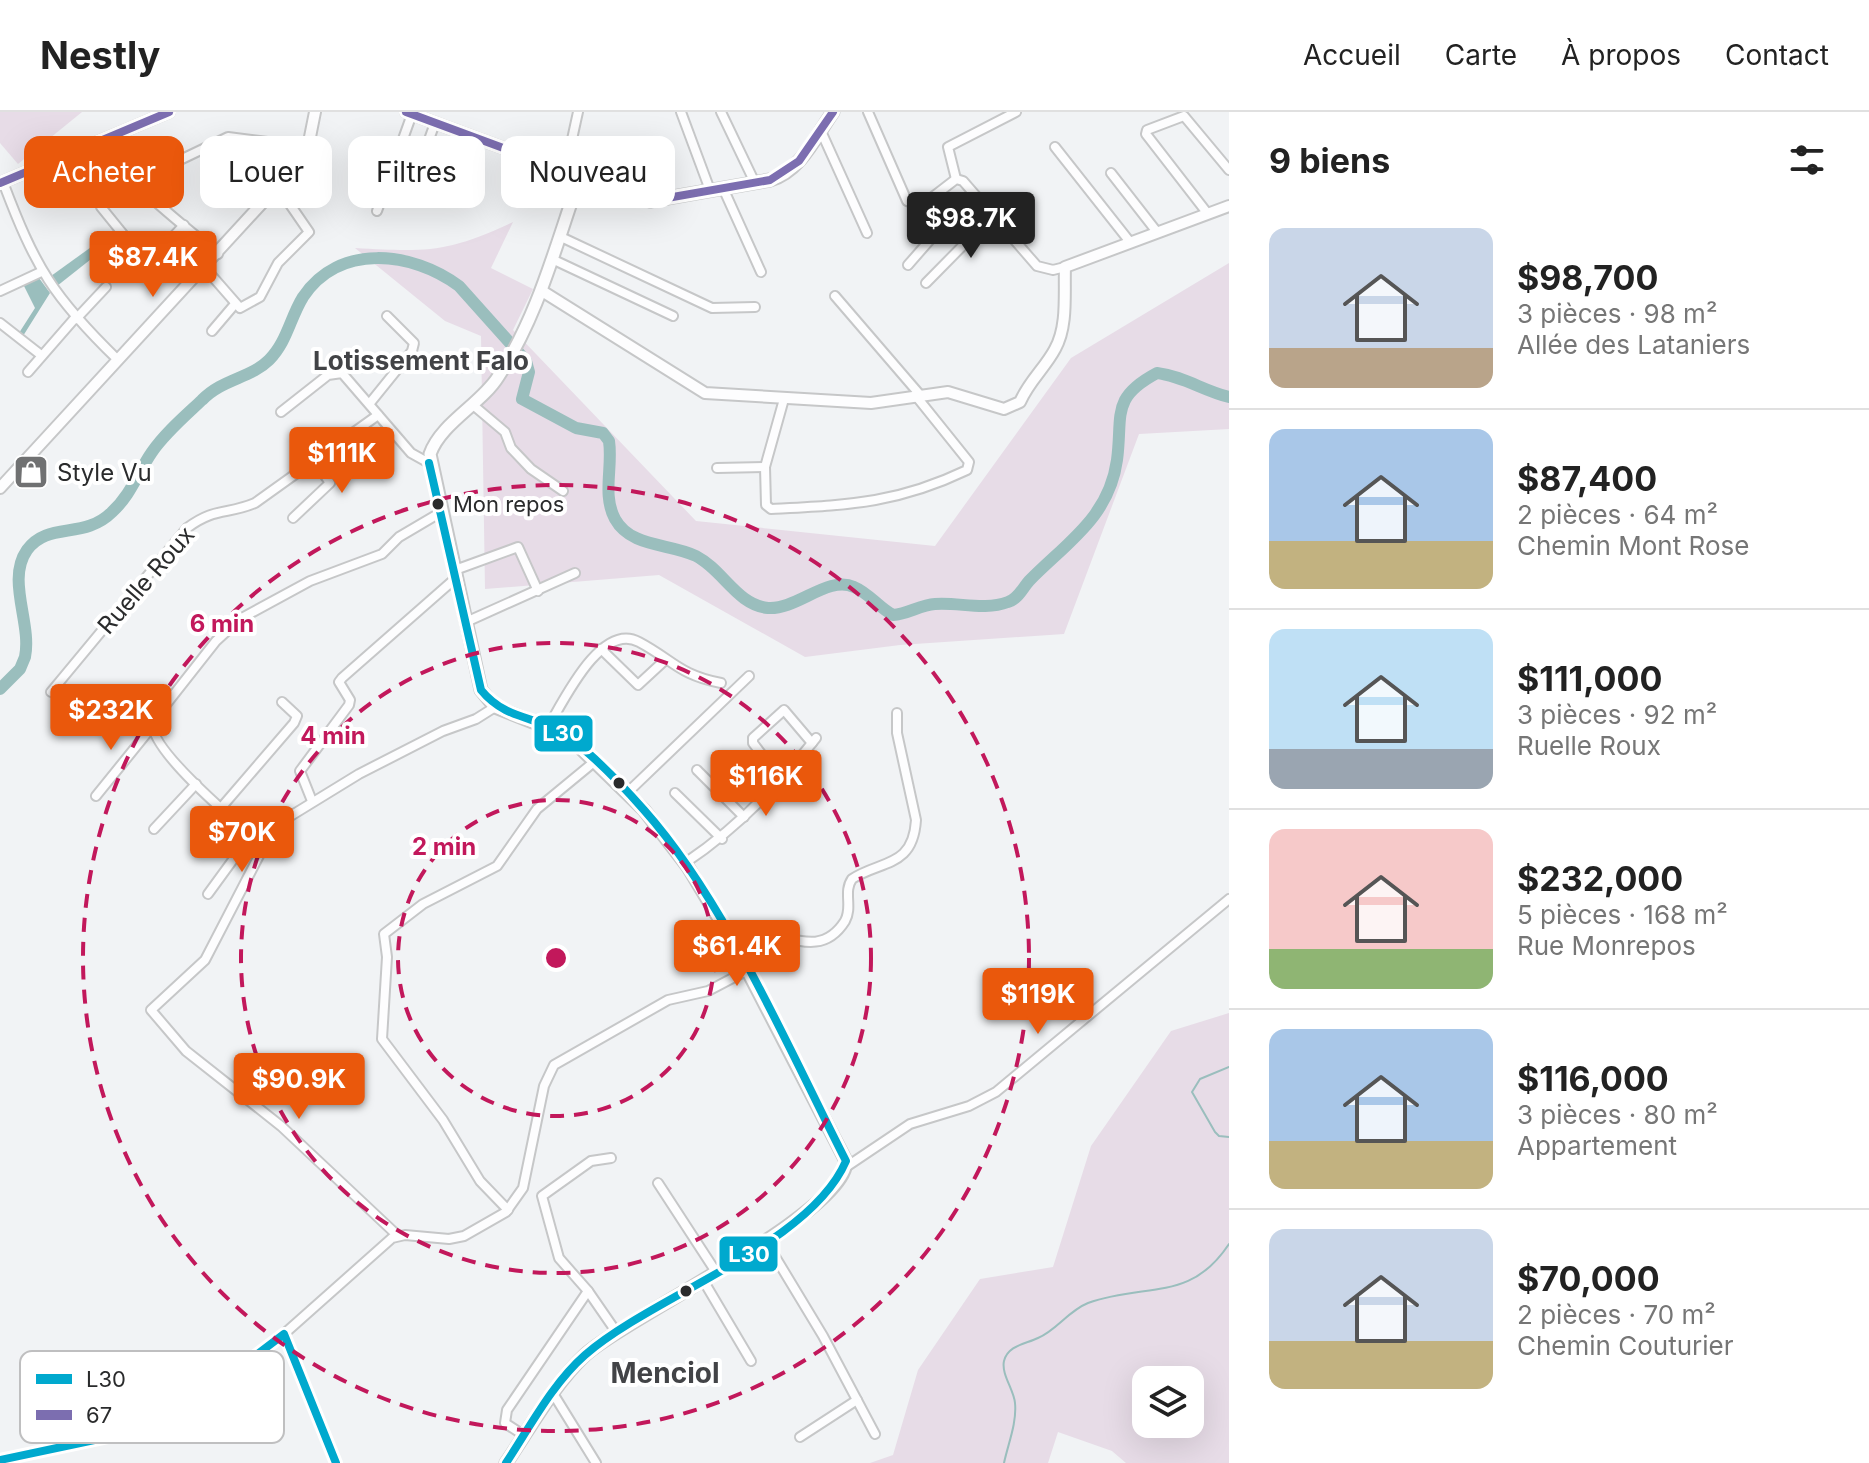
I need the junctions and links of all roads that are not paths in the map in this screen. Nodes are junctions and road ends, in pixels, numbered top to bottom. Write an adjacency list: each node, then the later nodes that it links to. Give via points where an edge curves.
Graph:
1 (169, 112): 12 (street)
2 (315, 112): 13 (street)
3 (578, 112): 15 (street)
4 (681, 112): 23 (street)
5 (721, 112): 22 (street)
6 (833, 112): 11 (main road)
7 (868, 112): 25 (street, via 907,201)
8 (1016, 112): 20 (street, via 948,147)
9 (409, 113): 10 (street); 32 (street)
10 (428, 118): 14 (street)
11 (820, 129): 22 (main road, via 788,173); 37 (street)
12 (111, 136)
13 (310, 136)
14 (473, 136)
15 (573, 136)
16 (1055, 147): 39 (street)
17 (1229, 170): 33 (street, via 1184,116 1147,130)
18 (24, 171): 21 (street)
19 (1111, 173): 36 (street)
20 (956, 179): 25 (street); 34 (street, via 970,186)
21 (2, 180): 45 (street)
22 (755, 183): 23 (main road)
23 (716, 189): 24 (main road); 46 (street)
24 (675, 196)
25 (918, 206): 42 (street, via 936,233)
26 (1229, 206): 33 (street)
27 (102, 208): 35 (street, via 140,255 152,259)
28 (165, 208): 35 (street)
29 (259, 208): 40 (street)
30 (292, 208): 52 (street, via 309,232 278,263 260,297 244,308)
31 (570, 208): 38 (main road)
32 (377, 211)
33 (1208, 214): 36 (street)
34 (993, 215): 43 (street, via 1037,266); 47 (street)
35 (184, 225): 40 (street)
36 (1157, 232): 39 (street)
37 (867, 233)
38 (561, 237): 41 (main road); 53 (street, via 712,308)
39 (1130, 242): 43 (street)
40 (218, 254): 44 (street)
41 (554, 260): 50 (main road); 55 (street)
42 (908, 265)
43 (1065, 267): 62 (street, via 1060,339 1016,405 998,409 948,392)
44 (205, 268): 52 (street); 60 (street)
45 (41, 272): 49 (street); 56 (street)
46 (761, 272)
47 (926, 283)
48 (106, 287): 56 (street)
49 (0, 291)
50 (542, 291): 63 (street, via 705,393); 65 (main road, via 493,385)
51 (835, 296): 62 (street)
52 (235, 304): 58 (street)
53 (755, 307)
54 (387, 316): 64 (street, via 414,343)
55 (673, 316)
56 (76, 319): 59 (street); 60 (street)
57 (0, 323): 59 (street)
58 (212, 331)
59 (41, 355): 61 (street)
60 (118, 360): 72 (street)
61 (28, 372)
62 (919, 396): 63 (street, via 871,403); 70 (street, via 969,462 967,470 904,495 851,506 771,509 766,505)
63 (784, 399): 70 (street)
64 (370, 403): 66 (street, via 337,372); 67 (street)
65 (473, 405): 69 (main road, via 432,447); 73 (street, via 505,432 511,448 531,469)
66 (281, 412)
67 (378, 415): 68 (street, Ruelle Roux); 69 (street, via 411,453)
68 (315, 461): 75 (street, via 330,483); 84 (street, Ruelle Roux, via 255,503 212,512 187,528)
69 (429, 463): 74 (main road)
70 (765, 467): 71 (street)
71 (717, 468)
72 (0, 488)
73 (563, 491)
74 (443, 511): 76 (main road); 89 (street, via 399,537 382,554 310,581 240,619 216,641)
75 (293, 518)
76 (456, 573): 78 (street, via 518,547); 79 (main road); 97 (street, via 339,682 349,705 300,771)
77 (575, 573): 78 (street)
78 (538, 591): 79 (street)
79 (466, 622): 86 (main road, via 476,682)
80 (601, 649): 81 (street, via 613,641 633,639); 81 (street, via 638,685); 88 (street)
81 (664, 661): 83 (street, via 696,678)
82 (749, 676): 94 (street)
83 (721, 683)
84 (51, 692)
85 (282, 702): 98 (street, via 297,716 294,723)
86 (495, 707): 88 (main road); 97 (street)
87 (897, 713): 107 (street, via 916,820 904,853 852,879 845,920 825,938 801,943 758,931)
88 (548, 727): 90 (main road, via 568,736)
89 (151, 728): 93 (street); 96 (street)
90 (594, 762): 94 (main road); 112 (street, via 537,809 497,866 423,904 384,934 382,1039 443,1120 480,1181)
91 (697, 770): 99 (street)
92 (781, 780): 92 (street, via 753,738 784,710 814,740); 99 (street)
93 (196, 784): 98 (street); 100 (street)
94 (627, 793): 104 (main road)
95 (675, 793): 102 (street)
96 (96, 796)
97 (312, 801): 103 (street, via 284,820)
98 (220, 809): 101 (street)
99 (744, 817): 102 (street)
100 (154, 829)
101 (251, 835): 103 (street); 105 (street)
102 (722, 839): 104 (street)
103 (264, 846): 113 (street, via 205,960 153,1005 153,1017)
104 (685, 863): 107 (main road)
105 (208, 894)
106 (1229, 899): 110 (street, via 996,1092 910,1124)
107 (731, 939): 108 (main road)
108 (748, 970): 110 (main road, via 840,1144); 112 (street, via 708,991 668,1000 554,1065 544,1086 523,1188)
109 (611, 1158): 117 (street, via 591,1161 542,1196 559,1258)
110 (846, 1167): 114 (main road, via 808,1209)
111 (658, 1183): 115 (street)
112 (508, 1210): 113 (street, via 464,1236)
113 (397, 1235): 119 (street)
114 (765, 1240): 115 (main road); 123 (street)
115 (716, 1272): 116 (main road)
116 (703, 1280): 118 (main road); 121 (street)
117 (588, 1291): 118 (street); 125 (street, via 507,1410 505,1423)
118 (617, 1333): 122 (main road, via 583,1357)
119 (284, 1334): 120 (street); 129 (street)
120 (262, 1351)
121 (751, 1361)
122 (554, 1395): 125 (main road); 131 (street)
123 (857, 1400): 124 (street); 126 (street)
124 (875, 1434)
125 (525, 1436): 130 (main road)
126 (800, 1437)
127 (80, 1443): 128 (street)
128 (0, 1460)
129 (336, 1463)
130 (506, 1463)
131 (596, 1463)

